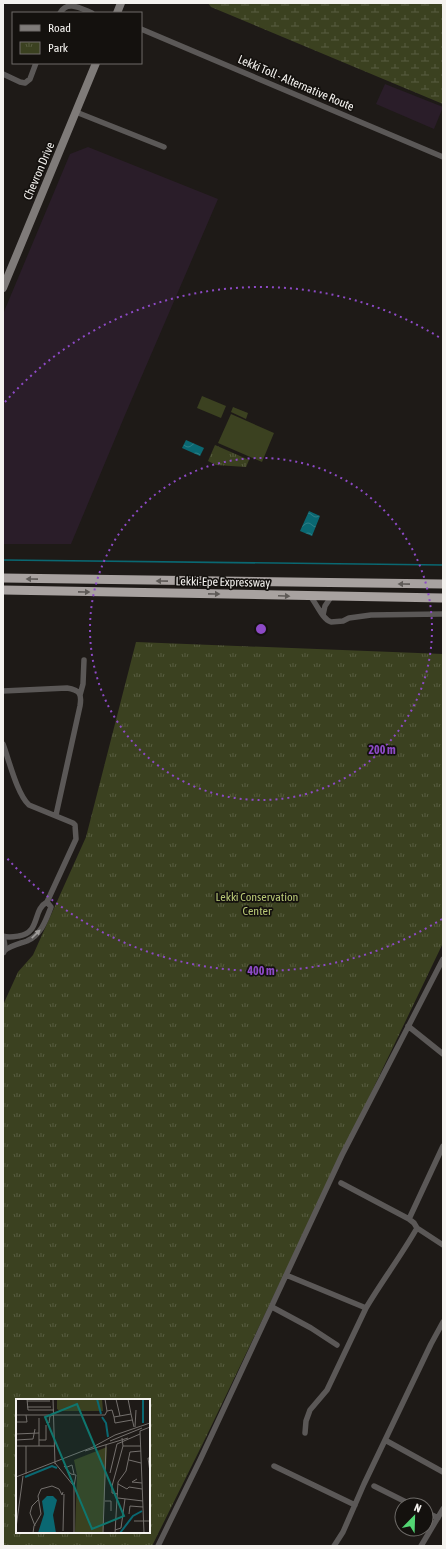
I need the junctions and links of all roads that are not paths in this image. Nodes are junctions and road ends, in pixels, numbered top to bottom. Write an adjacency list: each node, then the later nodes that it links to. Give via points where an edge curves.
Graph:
1 (69, 4): 2 (street); 3 (street)
2 (60, 12)
3 (89, 12)
4 (142, 29): 10 (street, Lekki Toll - Alternative Route)
5 (36, 64): 7 (street, via 30,79 25,83)
6 (96, 64): 8 (main road, Chevron Drive)
7 (3, 74)
8 (76, 112): 9 (street); 11 (main road, Chevron Drive)
9 (164, 147)
10 (443, 157)
11 (3, 288)
12 (3, 578): 13 (highway, Lekki-Epe Expressway, one-way to 12)
13 (443, 584)
14 (3, 590): 15 (highway, Lekki-Epe Expressway, one-way to 15)
15 (310, 596): 16 (highway, Lekki-Epe Expressway); 19 (street)
16 (331, 597): 17 (highway, Lekki-Epe Expressway); 19 (street, via 327,601)
17 (443, 598)
18 (443, 614): 19 (street, via 371,615 331,622)
19 (323, 616)
20 (84, 660): 22 (street, via 84,684)
21 (3, 691): 22 (street, via 68,688 75,689)
22 (80, 695): 24 (street, via 80,706)
23 (3, 744): 24 (street, via 26,802)
24 (56, 815): 25 (street, via 75,825 76,839)
25 (47, 902): 26 (street, via 42,904 31,930 21,936); 27 (street, one-way to 25, via 29,940 41,929 51,907)
26 (3, 938): 27 (street)
27 (3, 951)
28 (443, 959): 29 (street)
29 (408, 1026): 30 (street); 36 (street, via 342,1155)
30 (443, 1054)
31 (443, 1146): 33 (street)
32 (341, 1183): 33 (street)
33 (409, 1219): 34 (street)
34 (417, 1228): 35 (street); 38 (street)
35 (443, 1245)
36 (286, 1276): 37 (street); 38 (street)
37 (272, 1307): 40 (street); 51 (street)
38 (366, 1308): 41 (street, via 326,1390 310,1410)
39 (443, 1322): 42 (street)
40 (338, 1345)
41 (305, 1433)
42 (385, 1440): 44 (street); 47 (street)
43 (274, 1466): 47 (street)
44 (443, 1472)
45 (374, 1486): 46 (street)
46 (396, 1497)
47 (355, 1505): 52 (street)
48 (443, 1509): 50 (street)
49 (434, 1516): 50 (street)
50 (438, 1518): 53 (street)
51 (158, 1546)
52 (334, 1546)
53 (421, 1546)

